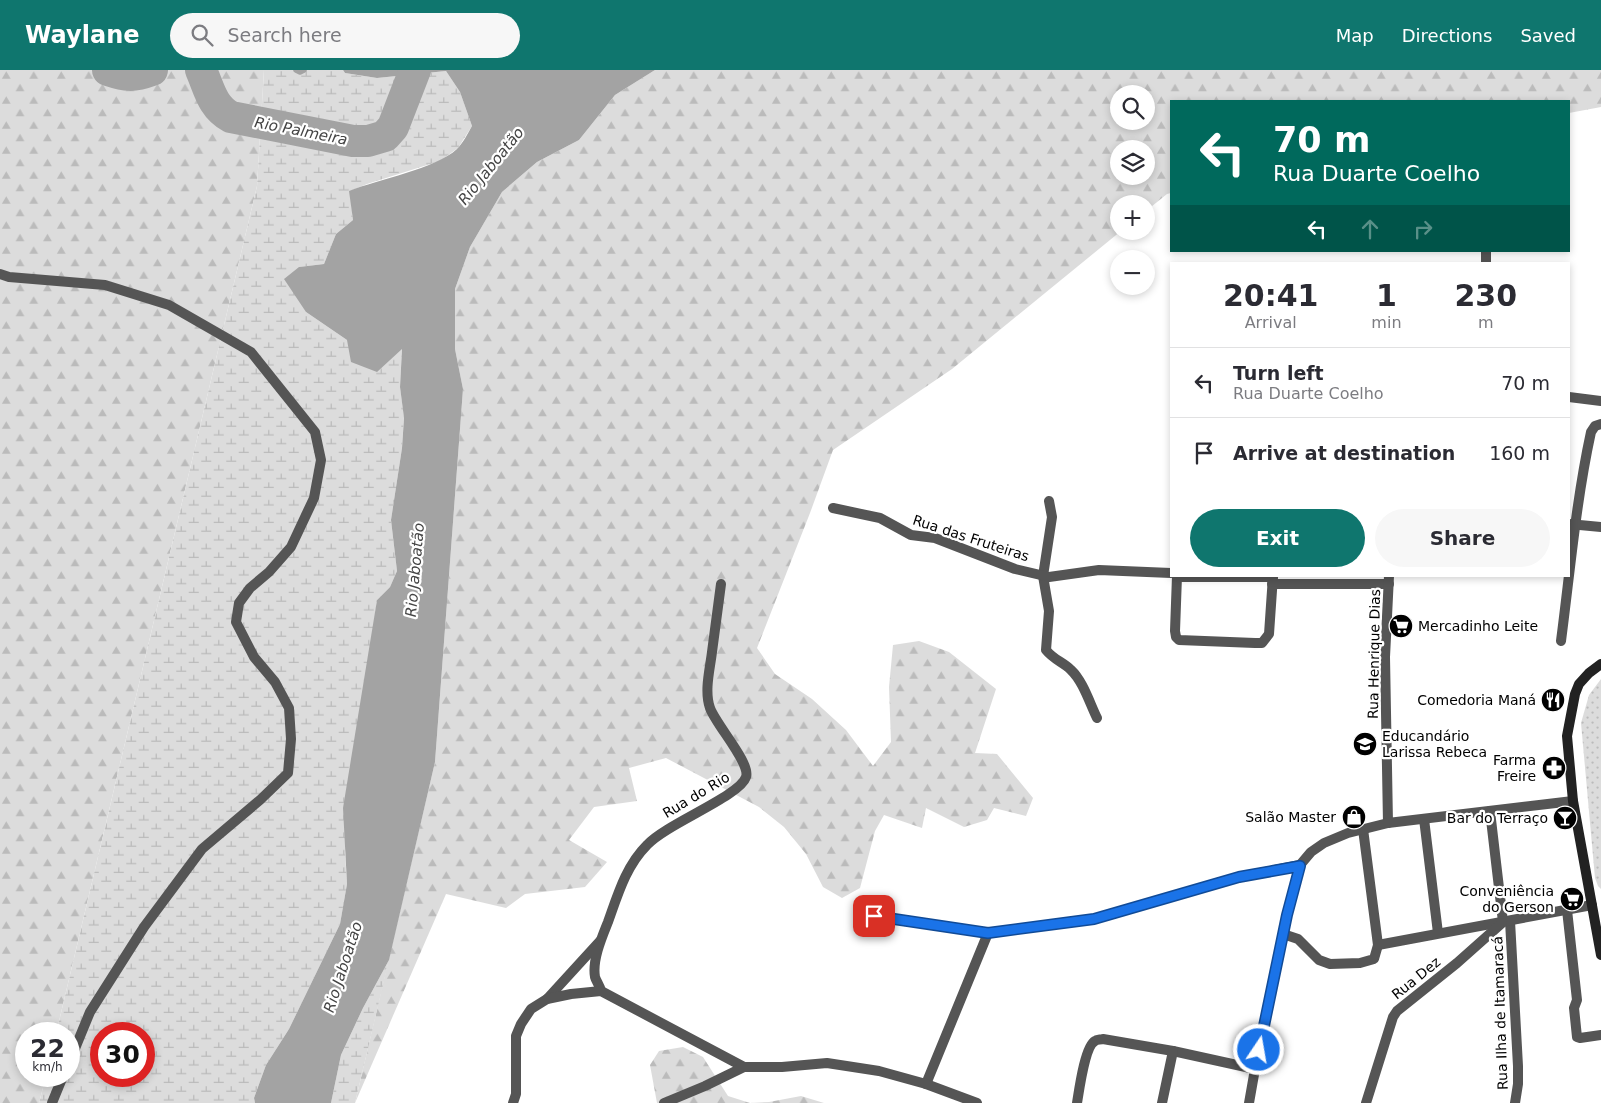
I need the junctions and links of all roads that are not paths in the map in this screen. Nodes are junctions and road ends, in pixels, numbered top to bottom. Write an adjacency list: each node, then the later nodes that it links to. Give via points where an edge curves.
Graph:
1 (0, 274): 40 (street, via 9,278 105,286 169,305 252,352 315,432 321,460 314,498 291,547 270,572 250,588 239,603 236,622 254,657 276,682 289,708 288,773 202,849 144,927 90,1012)
2 (1570, 397): 3 (street)
3 (1601, 401)
4 (1601, 424): 7 (street, via 1591,432)
5 (1049, 501): 11 (street, Rua das Fruteiras, via 1052,517)
6 (833, 508): 11 (street, Rua das Fruteiras, via 880,518 912,535 935,538 1015,569)
7 (1573, 524): 8 (street); 9 (street)
8 (1601, 527)
9 (1570, 554)
10 (1170, 573): 11 (street, Rua das Fruteiras, via 1099,570)
11 (1044, 576): 19 (street, Rua das Fruteiras, via 1049,611 1046,650 1071,670)
12 (1177, 577): 14 (street); 14 (street, via 1175,631 1179,640 1255,643 1262,643 1269,634)
13 (1568, 577): 17 (street)
14 (1273, 579): 15 (street)
15 (1389, 580): 23 (street, Rua Henrique Dias, via 1385,657)
16 (721, 584): 34 (street, Rua do Rio, via 708,684 710,708 746,766 746,777 726,796 647,844 630,866)
17 (1561, 642)
18 (1601, 664): 20 (main road, via 1579,684 1571,709 1567,736)
19 (1096, 718)
20 (1573, 801): 21 (street); 26 (main road)
21 (1490, 811): 22 (street); 29 (street, Rua Ilha de Itamaracá)
22 (1424, 819): 23 (street); 31 (street)
23 (1388, 823): 24 (street)
24 (1363, 829): 25 (street, via 1324,843); 35 (street)
25 (1300, 866): 30 (street, via 1239,877 1094,919); 32 (street)
26 (1592, 905): 27 (street, Rua Ilha de Itamaracá); 33 (main road)
27 (1567, 910): 29 (street, Rua Ilha de Itamaracá); 39 (street, via 1577,1000 1574,1008 1577,1037)
28 (874, 916): 30 (street)
29 (1505, 922): 31 (street, Rua Ilha de Itamaracá); 53 (street, Rua Dez, via 1397,1011); 54 (street, Rua Ilha de Itamaracá, via 1518,1066)
30 (988, 933): 44 (street)
31 (1438, 933): 35 (street, Rua Ilha de Itamaracá)
32 (1283, 934): 35 (street, via 1298,939 1319,960 1333,965 1371,960); 43 (street)
33 (1600, 934): 36 (main road)
34 (601, 939): 37 (street, Rua do Rio, via 595,976); 38 (street)
35 (1378, 945)
36 (1601, 955)
37 (602, 991): 38 (street); 42 (street)
38 (547, 999): 47 (street, via 531,1009 516,1036 516,1094)
39 (1601, 1035)
40 (80, 1036)
41 (1173, 1051): 43 (street); 50 (street, via 1095,1040 1087,1055); 51 (street)
42 (744, 1067): 44 (street, via 827,1063 879,1071); 48 (street)
43 (1255, 1070): 52 (street)
44 (926, 1084): 49 (street)
45 (59, 1087): 46 (street)
46 (52, 1103)
47 (513, 1103)
48 (664, 1103)
49 (978, 1103)
50 (1076, 1103)
51 (1162, 1103)
52 (1250, 1103)
53 (1366, 1103)
54 (1515, 1103)

